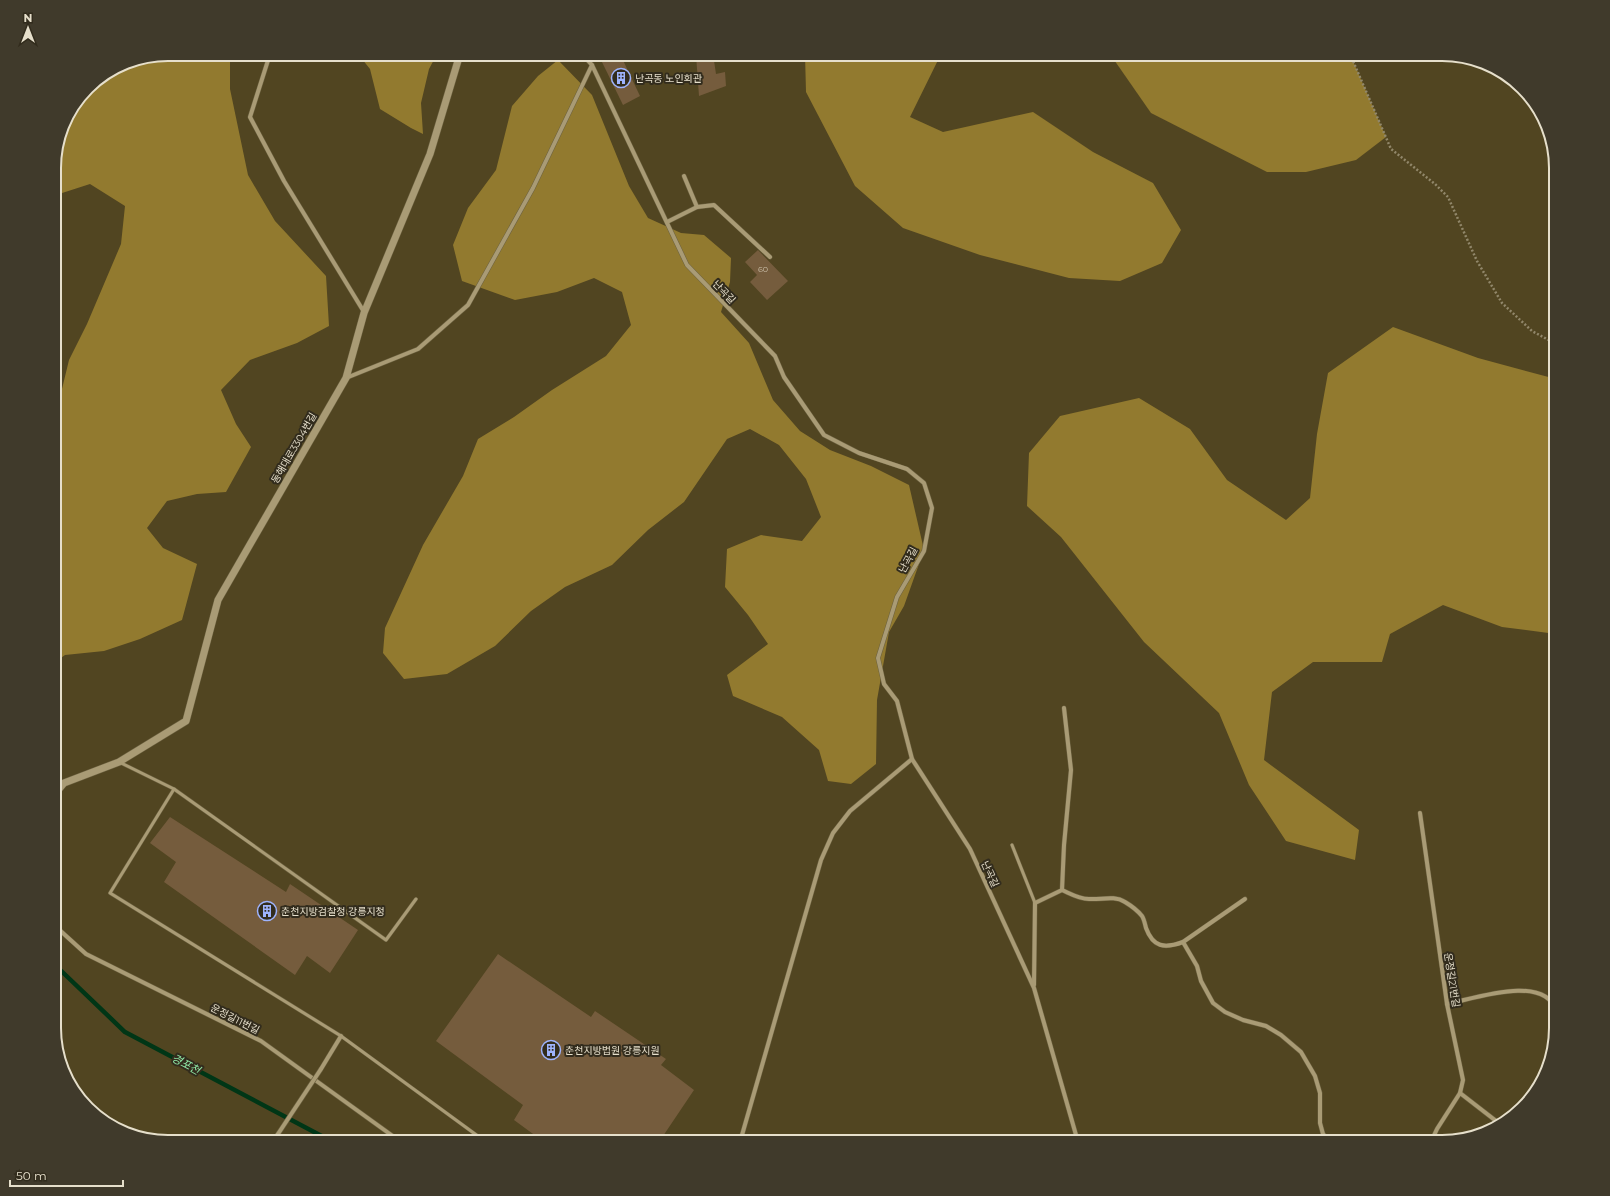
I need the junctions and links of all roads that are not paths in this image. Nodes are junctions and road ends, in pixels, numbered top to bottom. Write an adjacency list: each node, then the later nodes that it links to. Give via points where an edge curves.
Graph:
1 (268, 61): 9 (street, via 250,116 284,181)
2 (458, 61): 9 (street, 동해대로3304번길, via 430,154)
3 (588, 61): 4 (street, 난곡길)
4 (592, 65): 7 (street, 난곡길); 10 (street, via 533,188 468,305 418,349)
5 (684, 176): 6 (street)
6 (697, 207): 7 (street); 8 (street, via 714,205)
7 (667, 222): 12 (street, 난곡길, via 687,264 776,356 784,377 824,435 859,453 907,469 924,483 932,508 924,551 897,597 878,658 884,684 898,701)
8 (770, 258)
9 (364, 313): 10 (street, 동해대로3304번길)
10 (346, 378): 13 (street, 동해대로3304번길, via 218,600 186,722)
11 (1064, 708): 18 (street, via 1071,770)
12 (912, 759): 24 (street, 난곡길, via 970,849); 33 (street, via 850,811 833,833 821,860)
13 (119, 762): 14 (street, 동해대로3304번길, via 64,783); 15 (lane)
14 (61, 787)
15 (174, 789): 19 (lane, via 386,940); 27 (lane, via 110,893)
16 (1420, 813): 26 (street, 운정길21번길)
17 (1012, 845): 21 (lane)
18 (1062, 890): 21 (street); 23 (street, via 1077,897 1115,898 1125,902 1142,916 1154,942 1162,946)
19 (416, 899)
20 (1245, 899): 23 (street)
21 (1035, 903): 24 (street)
22 (61, 931): 31 (street, 운정길11번길, via 86,954 261,1041)
23 (1183, 942): 35 (street, via 1213,1003 1243,1020 1271,1029 1301,1052 1315,1076 1320,1093 1320,1123)
24 (1034, 988): 34 (street, 난곡길)
25 (1549, 999): 26 (street, via 1526,990 1512,990)
26 (1447, 1004): 28 (street, 운정길21번길, via 1463,1080)
27 (341, 1036): 30 (street, bridge); 32 (lane)
28 (1460, 1093): 29 (street); 36 (street, 운정길21번길)
29 (1495, 1120)
30 (277, 1135)
31 (391, 1135)
32 (476, 1135)
33 (742, 1135)
34 (1076, 1135)
35 (1324, 1135)
36 (1434, 1135)

